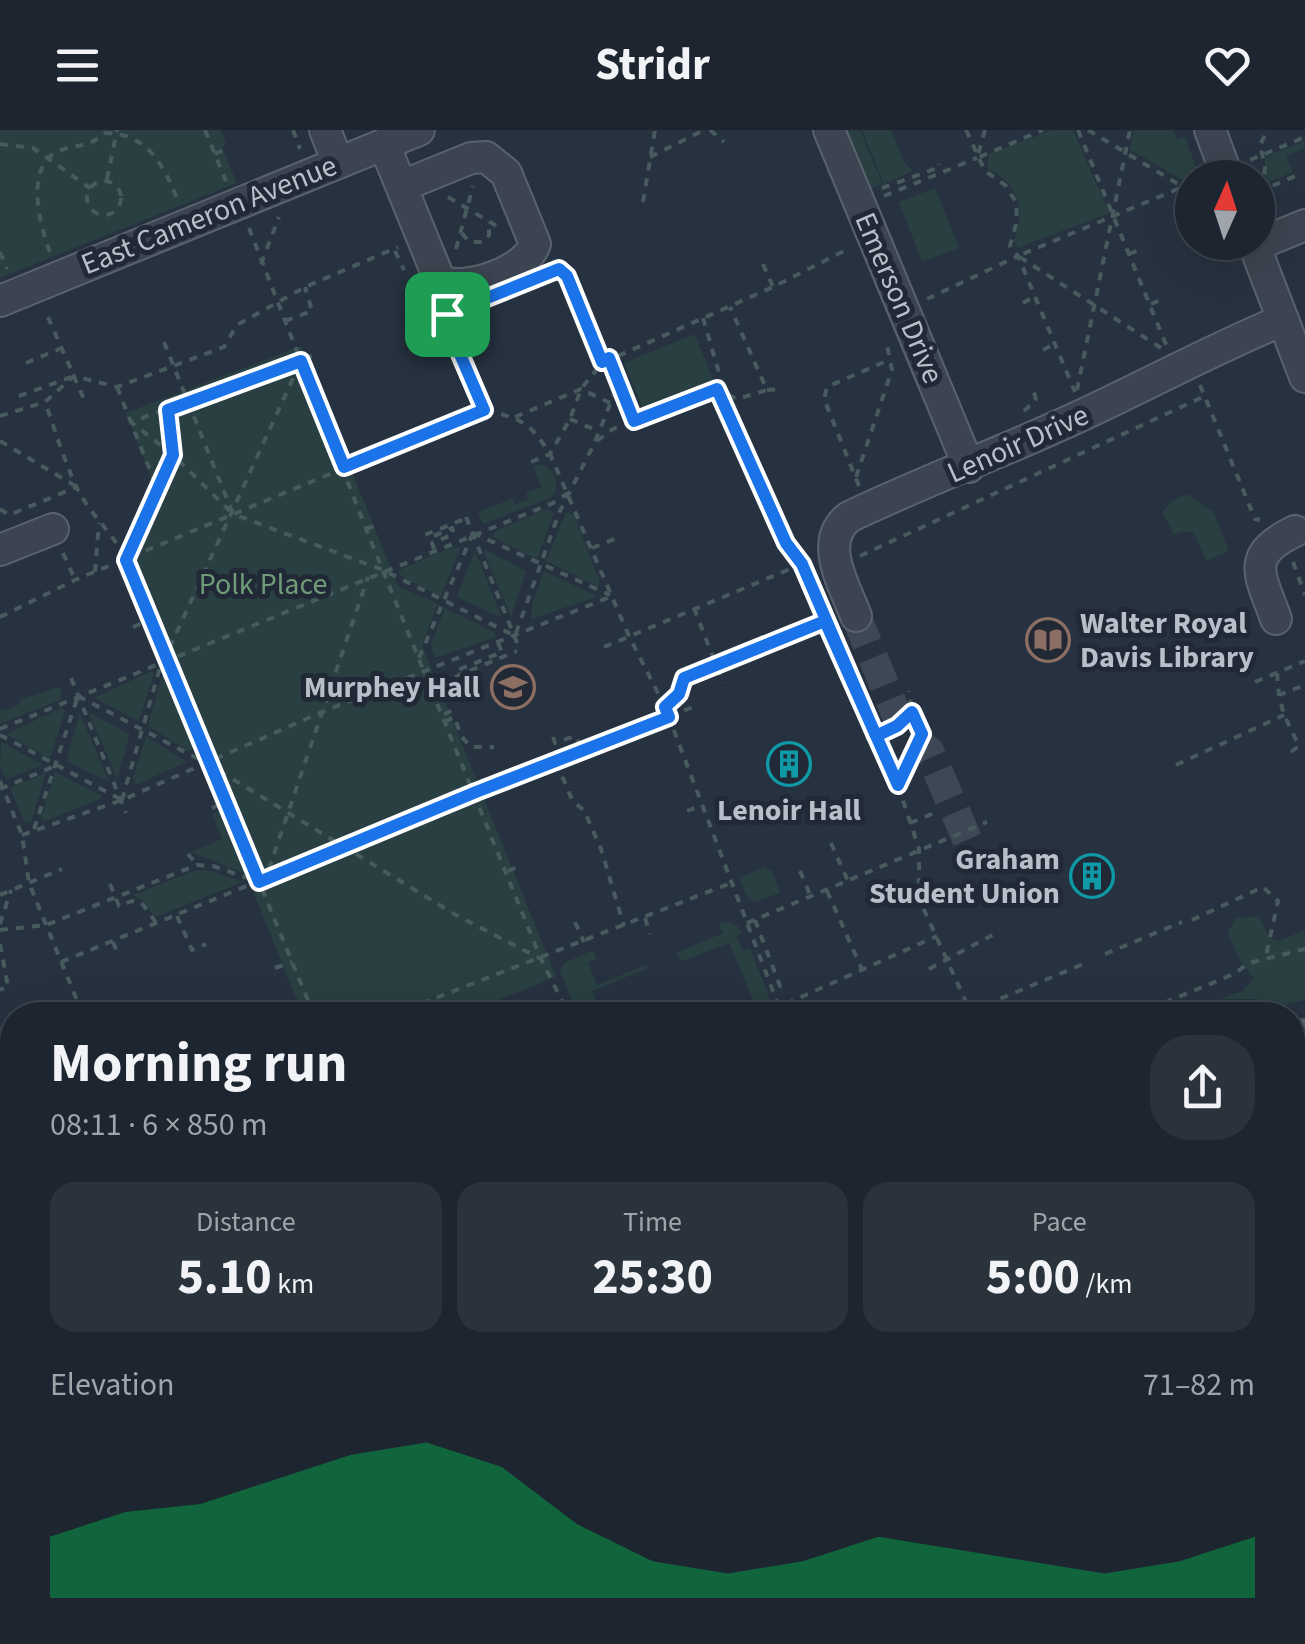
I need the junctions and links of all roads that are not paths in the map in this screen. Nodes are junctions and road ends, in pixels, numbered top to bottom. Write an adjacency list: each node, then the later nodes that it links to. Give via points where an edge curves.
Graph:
1 (325, 130): 7 (street)
2 (419, 130): 5 (street, East Cameron Avenue)
3 (828, 130): 15 (street, Emerson Drive)
4 (1210, 130): 6 (street)
5 (384, 144): 7 (street, East Cameron Avenue); 8 (street)
6 (1229, 160)
7 (338, 163): 12 (street, East Cameron Avenue)
8 (402, 186): 8 (street, via 446,284 472,284 518,265 534,249 506,174 486,157)
9 (1305, 225): 10 (street)
10 (1275, 236)
11 (1260, 260): 13 (street)
12 (0, 301)
13 (1283, 320): 14 (street); 15 (street, Lenoir Drive)
14 (1305, 377)
15 (969, 466): 19 (street, Lenoir Drive, via 841,524 836,561)
16 (53, 529): 18 (street)
17 (1290, 534): 20 (street, via 1266,549 1259,564)
18 (0, 550)
19 (856, 616)
20 (1276, 619)

